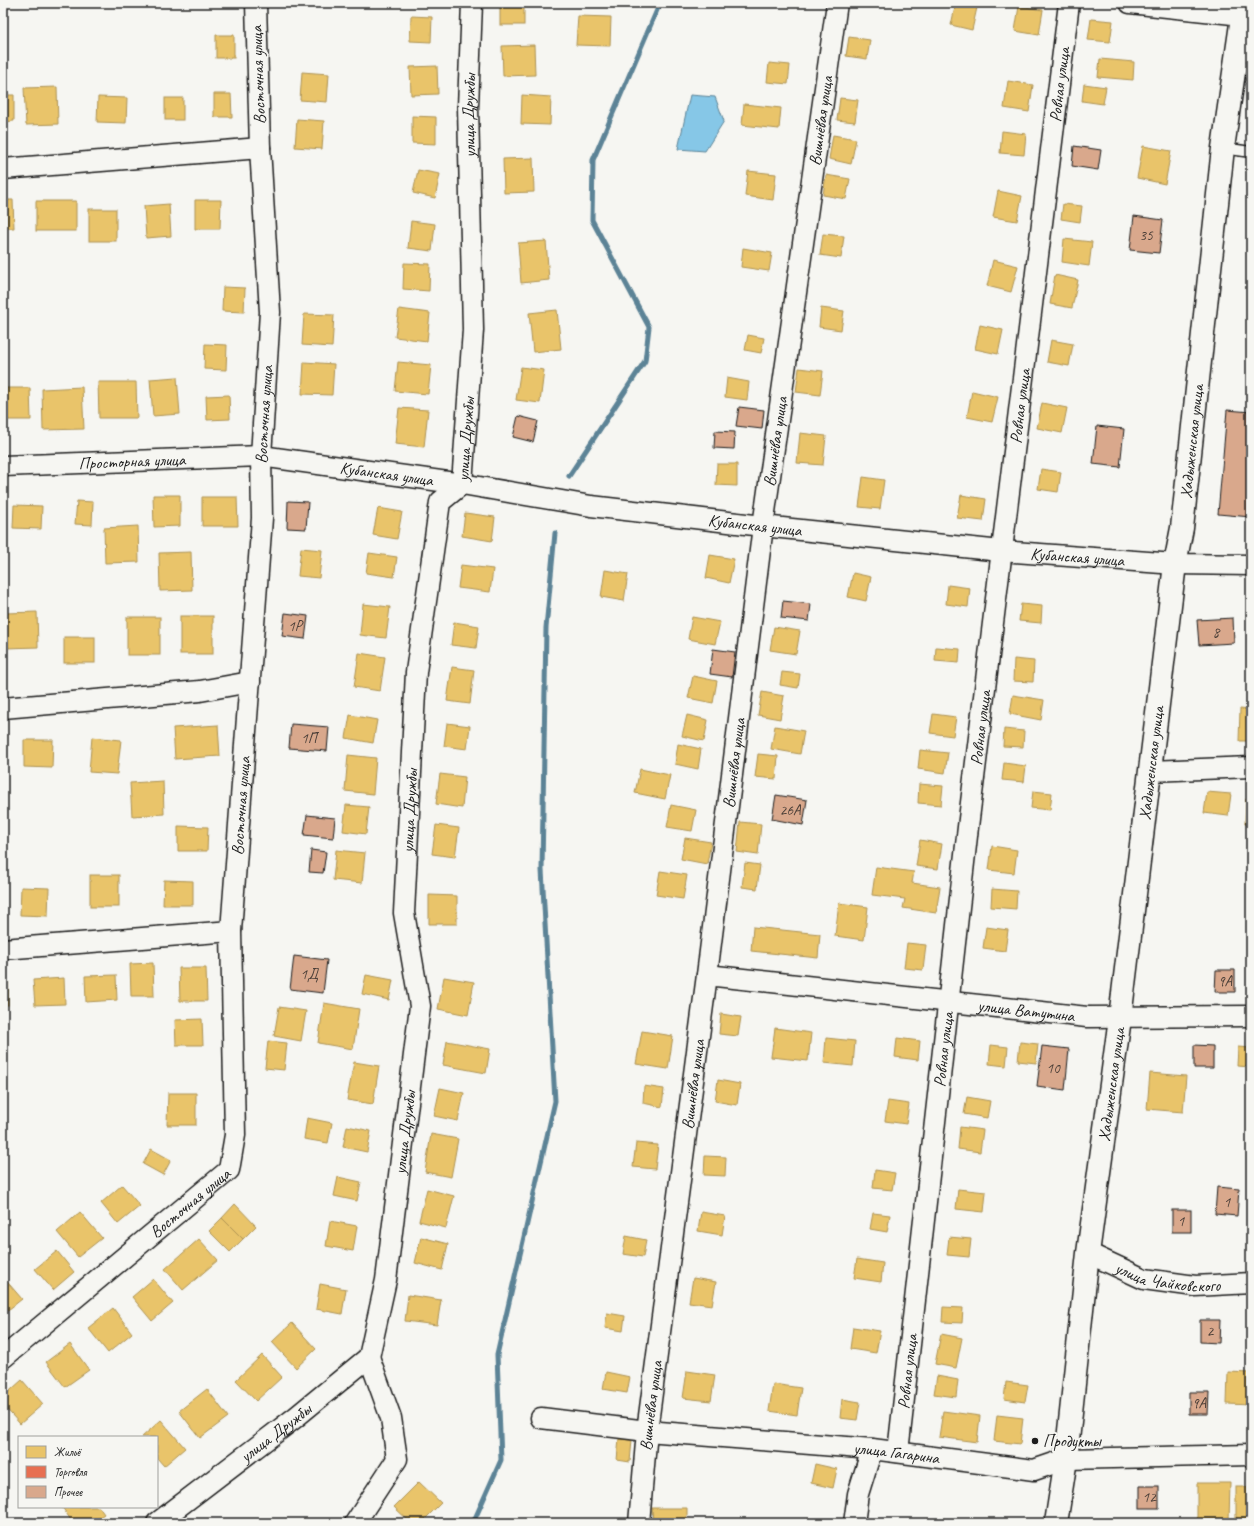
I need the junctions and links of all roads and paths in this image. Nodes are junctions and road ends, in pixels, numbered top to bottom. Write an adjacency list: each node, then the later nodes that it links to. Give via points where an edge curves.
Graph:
1 (256, 3): 7 (street, Восточная улица)
2 (472, 3): 13 (street, улица Дружбы, via 468,107 473,330)
3 (837, 3): 14 (street, Вишнёвая улица)
4 (1068, 3): 15 (street, Ровная улица)
5 (1130, 3): 6 (street)
6 (1243, 9): 8 (main road, Хадыженская улица)
7 (260, 148): 10 (street, Восточная улица); 11 (street, Восточная улица, via 270,312)
8 (1223, 148): 9 (lane); 16 (main road, Хадыженская улица, via 1182,528)
9 (1251, 152)
10 (3, 169)
11 (261, 456): 12 (street, Просторная улица); 13 (street, Кубанская улица); 18 (street, Восточная улица, via 262,518)
12 (3, 466)
13 (462, 484): 14 (street, Кубанская улица, via 591,506); 30 (street, улица Дружбы, via 440,502 416,672 404,913 420,1006 386,1280)
14 (763, 526): 15 (street, Кубанская улица); 24 (street, Вишнёвая улица)
15 (1001, 551): 16 (street, Кубанская улица); 25 (street, Ровная улица)
16 (1175, 564): 17 (street, Кубанская улица); 21 (main road, Хадыженская улица)
17 (1251, 565)
18 (250, 682): 19 (street, via 200,691); 22 (street, Восточная улица)
19 (3, 708)
20 (1251, 767): 21 (street)
21 (1150, 771): 27 (main road, Хадыженская улица)
22 (231, 931): 23 (street); 31 (street, Восточная улица, via 235,1135 229,1170)
23 (3, 949)
24 (707, 976): 25 (street, улица Ватутина); 33 (street, Вишнёвая улица)
25 (949, 1003): 27 (street, улица Ватутина); 35 (street, Ровная улица)
26 (1251, 1016): 27 (street, улица Ватутина)
27 (1120, 1018): 28 (main road, Хадыженская улица)
28 (1088, 1253): 29 (street, улица Чайковского, via 1144,1279 1195,1286); 37 (main road, Хадыженская улица)
29 (1251, 1283)
30 (369, 1357): 38 (street, улица Дружбы, via 296,1417); 39 (street, via 391,1418 397,1459)
31 (3, 1358)
32 (541, 1418): 33 (street, улица Гагарина)
33 (647, 1430): 34 (street, улица Гагарина); 40 (street, Вишнёвая улица)
34 (872, 1449): 35 (street, улица Гагарина); 41 (street, via 858,1494)
35 (898, 1452): 37 (street, улица Гагарина, via 1034,1470)
36 (1251, 1455): 37 (street, улица Гагарина)
37 (1066, 1459): 42 (main road, Хадыженская улица)
38 (157, 1523)
39 (355, 1523)
40 (639, 1523)
41 (854, 1523)
42 (1056, 1523)

